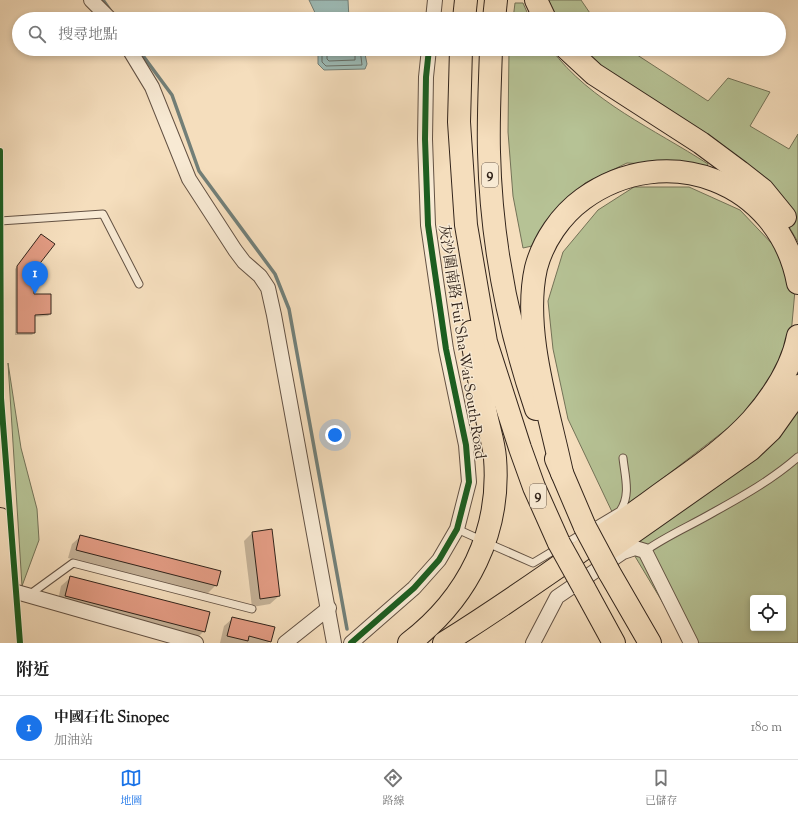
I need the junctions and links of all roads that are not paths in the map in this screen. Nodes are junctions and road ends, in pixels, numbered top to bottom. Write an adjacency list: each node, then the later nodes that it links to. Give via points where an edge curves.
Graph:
1 (91, 0): 6 (street)
2 (434, 0): 7 (street)
3 (466, 0): 8 (main road)
4 (496, 0): 9 (main road)
5 (536, 0): 10 (main road)
6 (103, 12)
7 (433, 12)
8 (465, 12)
9 (495, 12)
10 (542, 12)
11 (133, 56): 33 (street, via 152,87 189,179 235,250 268,288)
12 (428, 56): 27 (street, 灰沙圍南路 Fui Sha Wai South Road, via 425,139 428,225 446,349 466,445 469,482)
13 (461, 56): 17 (main road, 9, via 459,122)
14 (491, 56): 25 (main road, 9, via 489,159 494,214 507,300 523,370 544,434)
15 (575, 56): 18 (main road, via 594,74 701,143 763,190 782,213)
16 (0, 221): 20 (lane, via 103,214)
17 (466, 225): 40 (main road, via 468,308 495,456 494,504 485,545 470,572 441,614); 44 (main road, 9, bridge, via 486,342 520,448 559,543)
18 (798, 242)
19 (798, 283): 25 (main road, via 789,253 781,235 770,220 742,195 710,177 673,171 632,176 607,184 574,206 558,223 546,243 533,285 533,328 538,365)
20 (139, 284)
21 (798, 336): 41 (main road, via 789,365 777,386 752,420 720,450 534,584)
22 (798, 386): 42 (main road, via 771,430 750,450)
23 (798, 456): 30 (lane, via 778,474 665,537)
24 (623, 458): 29 (lane, via 627,492 626,502 620,511 533,563)
25 (562, 473): 45 (main road, 9, bridge, via 585,527)
26 (0, 519): 31 (main road)
27 (457, 529): 28 (lane); 39 (street, 灰沙圍南路 Fui Sha Wai South Road, via 438,560 414,588)
28 (479, 539)
29 (492, 545)
30 (645, 551): 43 (street, via 635,548 627,550 564,591 553,602); 46 (street)
31 (6, 589): 32 (street); 35 (main road)
32 (29, 595): 34 (lane, via 73,563); 36 (street)
33 (328, 608): 37 (street); 38 (street)
34 (252, 609)
35 (5, 643)
36 (196, 643)
37 (285, 643)
38 (334, 643)
39 (351, 643)
40 (409, 643)
41 (444, 643)
42 (469, 643)
43 (533, 643)
44 (614, 643)
45 (650, 643)
46 (691, 643)

